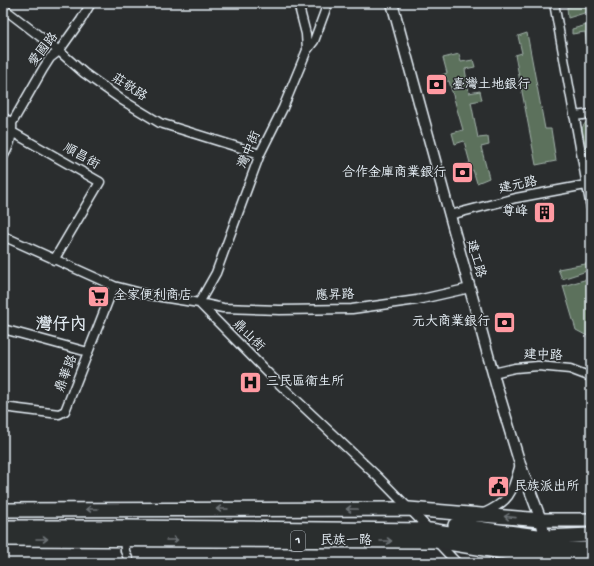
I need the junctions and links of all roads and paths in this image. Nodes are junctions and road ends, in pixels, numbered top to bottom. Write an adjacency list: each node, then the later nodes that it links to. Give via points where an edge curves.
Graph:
1 (91, 3): 8 (street, 愛國路)
2 (298, 3): 7 (street, 灣中街, via 306,34)
3 (328, 3): 7 (street, via 314,41)
4 (392, 3): 18 (street, 建工路)
5 (554, 3): 10 (street)
6 (3, 8): 8 (street, 莊敬路)
7 (307, 50): 14 (street, 灣中街, via 283,108)
8 (59, 51): 12 (street, 愛國路, via 42,69); 14 (street, 莊敬路, via 122,100 160,122)
9 (591, 114): 10 (street)
10 (574, 116): 16 (street)
11 (3, 117): 12 (street)
12 (12, 122): 13 (street, 愛國路)
13 (12, 132): 15 (street, 愛國路); 20 (street, 順昌街, via 100,182)
14 (260, 154): 23 (street, 灣中街, via 216,273)
15 (3, 157)
16 (589, 184): 17 (street); 18 (street, 建元路)
17 (591, 208)
18 (450, 214): 22 (street, 建工路)
19 (3, 236): 20 (street)
20 (54, 260): 21 (street)
21 (114, 286): 23 (street); 25 (street, 鼎華路)
22 (470, 288): 23 (street, 應昇路, via 417,300 352,309 223,308); 26 (street, 建工路)
23 (199, 303): 30 (street, 鼎山街)
24 (3, 329): 25 (street)
25 (88, 352): 28 (street, 鼎華路, via 66,411 59,414)
26 (493, 373): 27 (street, 建中路, via 538,366 570,369); 29 (street, 建工路)
27 (591, 377)
28 (3, 407)
29 (520, 464): 32 (street, via 513,489 505,501); 34 (street, 建工路)
30 (409, 509): 31 (main road, one-way to 31); 32 (main road); 37 (street, 鼎山街)
31 (3, 510)
32 (481, 514): 34 (main road, one-way to 32)
33 (3, 519): 37 (main road, 民族一路 / 1)
34 (541, 520): 35 (main road); 40 (street); 42 (street, 建工路)
35 (591, 520)
36 (3, 527): 38 (main road, 民族一路 / 1)
37 (429, 531): 38 (main road, 民族一路 / 1, one-way to 37); 42 (main road, 民族一路 / 1); 46 (main road, 民族一路 / 1); 49 (street, 鼎山街)
38 (124, 533): 41 (main road, 民族一路 / 1, one-way to 38); 48 (street, via 125,551)
39 (591, 536): 40 (main road, 民族一路 / 1)
40 (558, 537): 42 (main road, 民族一路 / 1); 43 (street)
41 (3, 539)
42 (548, 542): 43 (main road, 民族一路 / 1); 46 (street, 建工路)
43 (565, 549): 44 (main road, 民族一路 / 1); 47 (street)
44 (591, 549)
45 (591, 561): 47 (main road, 民族一路 / 1)
46 (557, 562): 47 (main road, 民族一路 / 1)
47 (572, 562)
48 (130, 563)
49 (457, 563)

